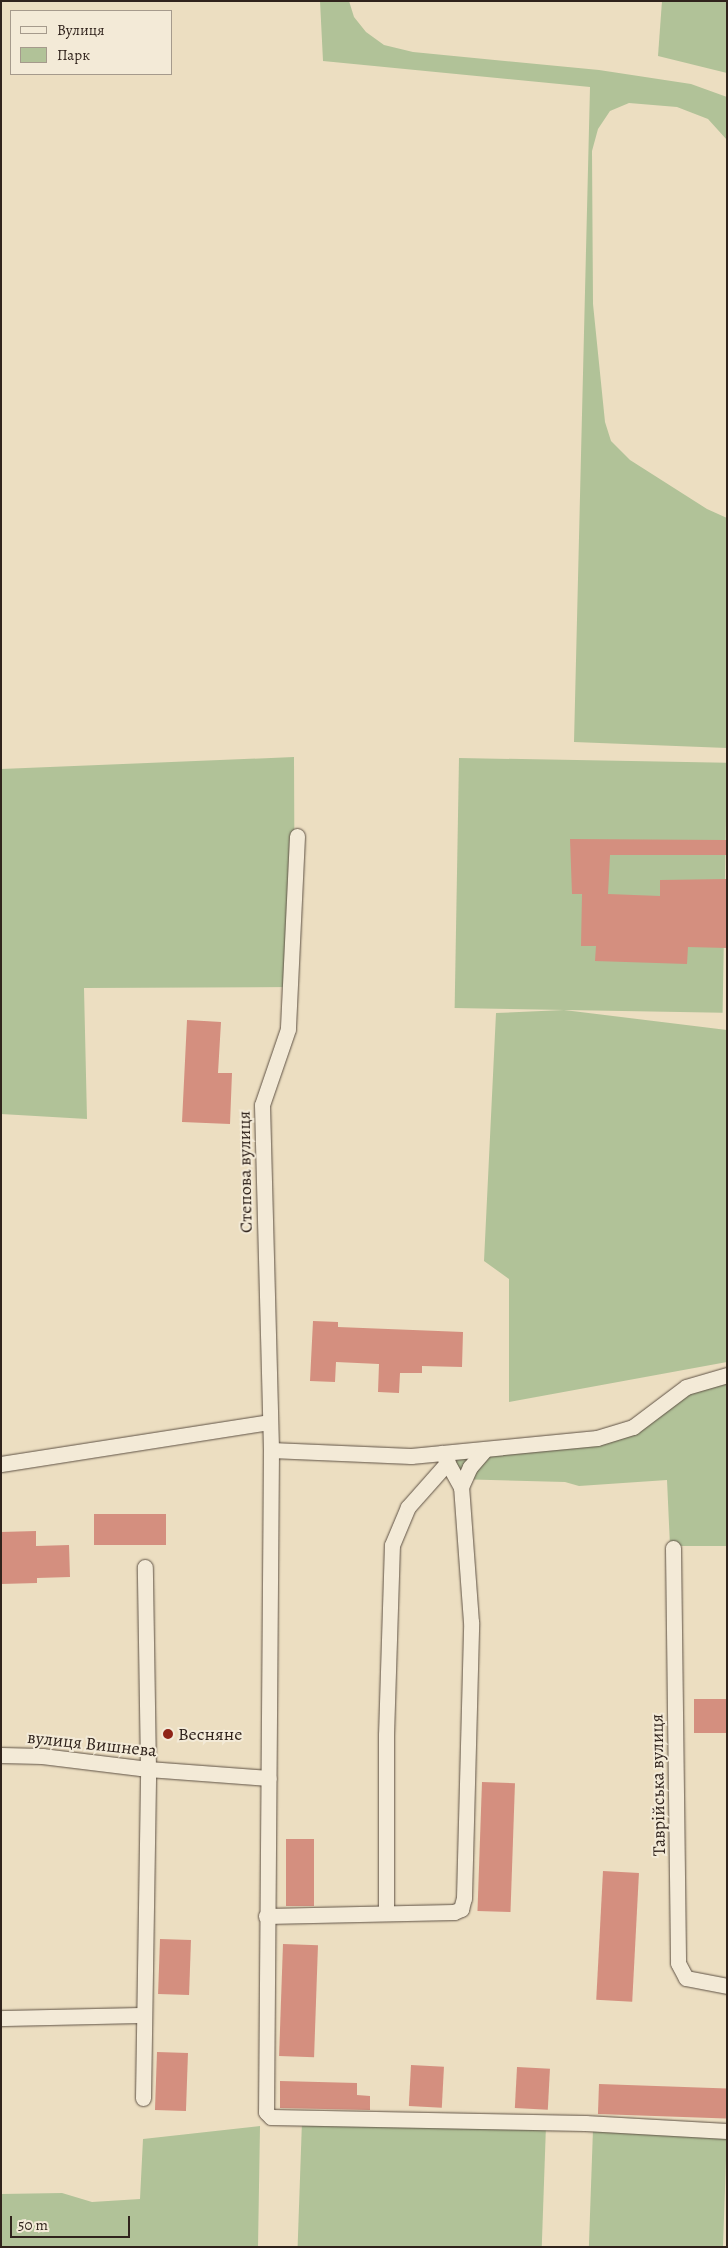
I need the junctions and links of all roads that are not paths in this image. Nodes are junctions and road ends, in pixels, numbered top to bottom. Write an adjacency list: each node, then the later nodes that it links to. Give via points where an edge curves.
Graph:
1 (297, 836): 3 (street, Степова вулиця, via 288,1029 262,1105)
2 (727, 1374): 5 (street, via 686,1387 633,1427 617,1434)
3 (269, 1422): 4 (street, Степова вулиця); 7 (street)
4 (271, 1450): 6 (street); 13 (street, Степова вулиця)
5 (485, 1450): 6 (street); 8 (street, via 470,1467)
6 (445, 1457): 8 (street); 14 (street, via 408,1507 392,1545 386,1735)
7 (1, 1464)
8 (460, 1486): 14 (street, via 471,1622 464,1898 460,1908 454,1912)
9 (673, 1548): 16 (street, Таврійська вулиця, via 678,1964 686,1978)
10 (145, 1567): 12 (street)
11 (1, 1755): 12 (street, вулиця Вишнева, via 42,1756)
12 (148, 1769): 13 (street, вулиця Вишнева); 17 (street)
13 (269, 1778): 15 (street, Степова вулиця)
14 (386, 1914): 15 (street)
15 (266, 1916): 20 (street, Степова вулиця, via 264,2104 271,2117 584,2123)
16 (727, 1986)
17 (144, 2015): 18 (street); 19 (street)
18 (1, 2018)
19 (143, 2098)
20 (727, 2131)

